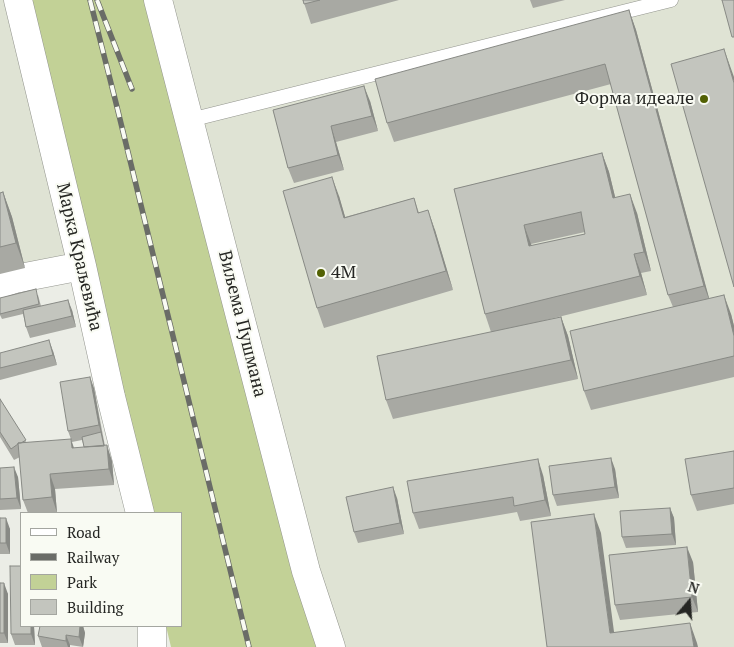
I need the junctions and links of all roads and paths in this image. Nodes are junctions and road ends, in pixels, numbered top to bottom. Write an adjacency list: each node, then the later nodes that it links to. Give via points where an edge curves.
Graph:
1 (18, 0): 5 (street, Марка Краљевића)
2 (158, 0): 4 (street, Виљема Пушмана)
3 (671, 0): 4 (lane)
4 (190, 120): 10 (street, Виљема Пушмана, via 306,571)
5 (82, 266): 6 (street); 7 (street, Марка Краљевића)
6 (0, 284)
7 (140, 512)
8 (152, 627): 9 (street)
9 (152, 647)
10 (332, 647)

